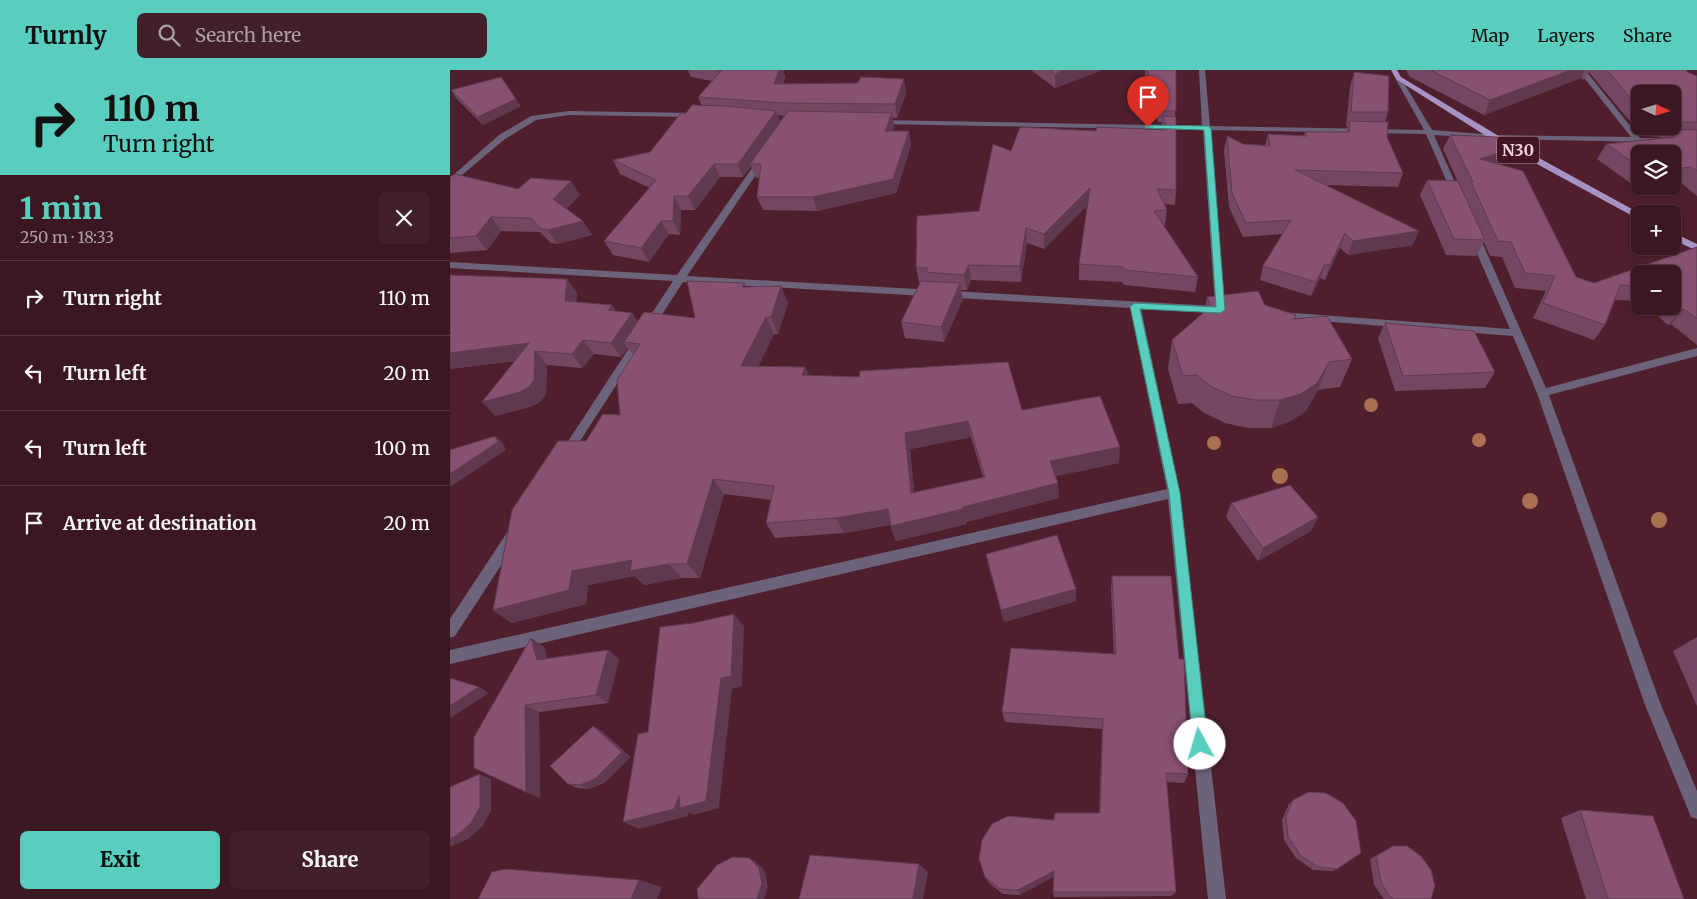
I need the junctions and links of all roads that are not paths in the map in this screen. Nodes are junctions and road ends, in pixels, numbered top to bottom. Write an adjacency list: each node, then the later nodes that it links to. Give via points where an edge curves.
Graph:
1 (1202, 70): 6 (street)
2 (1581, 70): 9 (street)
3 (1396, 74): 7 (street); 8 (main road, N30)
4 (702, 115): 12 (street, via 569,113 534,118 502,137)
5 (869, 122): 6 (street)
6 (1208, 128): 7 (street); 20 (street, via 1225,311)
7 (1430, 132): 8 (street); 13 (street)
8 (1494, 137): 9 (street); 14 (main road, N30)
9 (1636, 138): 10 (street)
10 (1697, 141)
11 (768, 152): 19 (street)
12 (450, 182)
13 (1461, 205)
14 (1631, 212)
15 (1469, 223): 22 (street)
16 (1681, 240): 17 (main road)
17 (1697, 248)
18 (450, 265): 19 (street)
19 (681, 277): 20 (street); 25 (street)
20 (1135, 306): 26 (street)
21 (1270, 314): 22 (street)
22 (1516, 333): 24 (street)
23 (1697, 352): 24 (street)
24 (1543, 393): 30 (street, via 1654,704)
25 (558, 466)
26 (1174, 493): 29 (street); 31 (street)
27 (520, 524): 28 (street)
28 (450, 631)
29 (450, 657)
30 (1697, 811)
31 (1217, 899)

